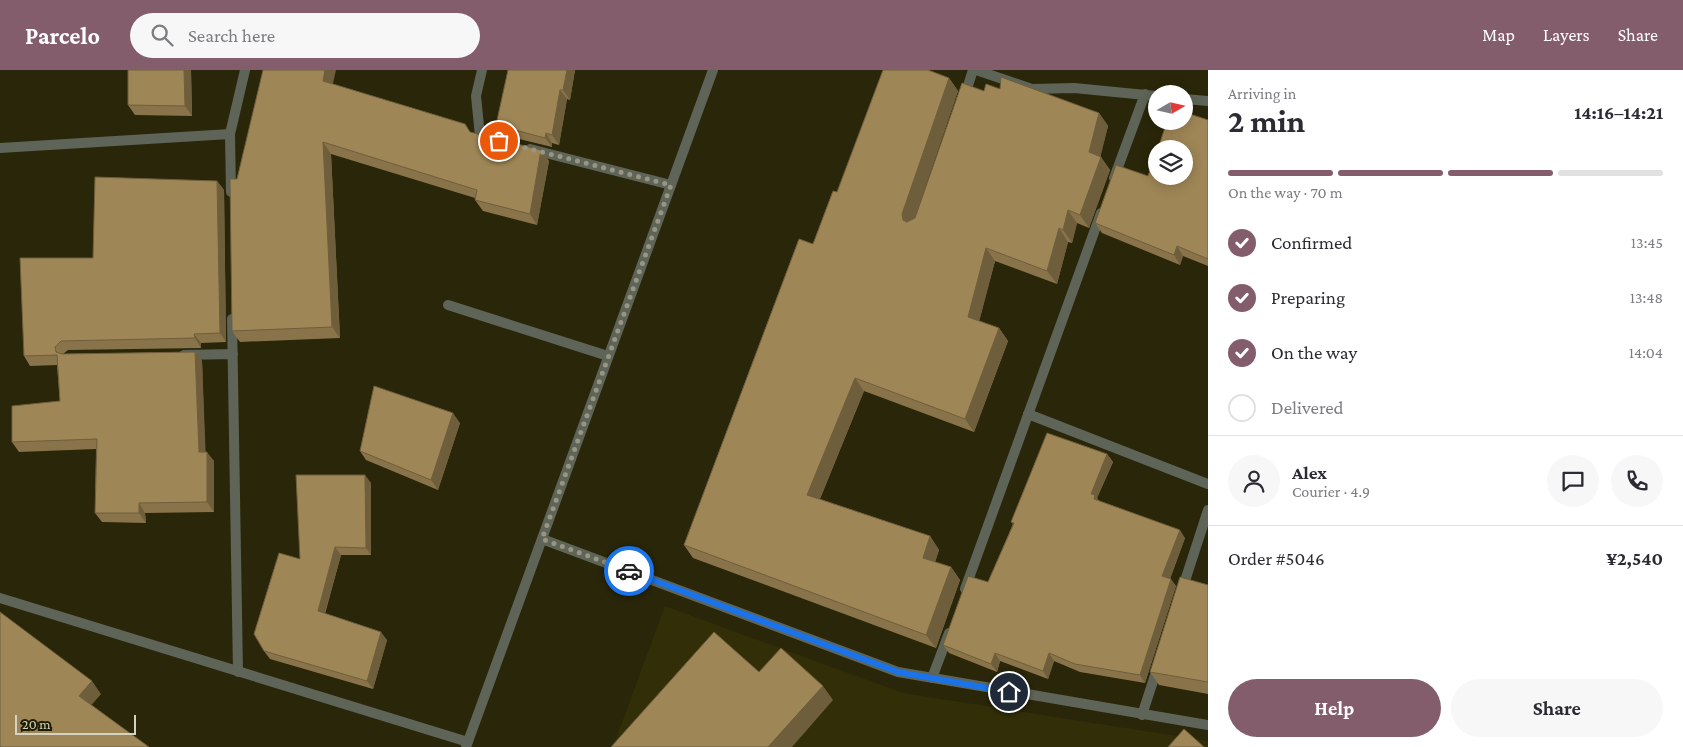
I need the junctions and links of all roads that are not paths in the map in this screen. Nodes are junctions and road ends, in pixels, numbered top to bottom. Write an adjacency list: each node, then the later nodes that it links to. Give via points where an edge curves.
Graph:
1 (245, 70): 10 (street)
2 (482, 70): 11 (street, via 476,96 480,136)
3 (713, 70): 14 (street)
4 (974, 70): 5 (street, via 1032,89 1074,88); 9 (street)
5 (1145, 94): 6 (street); 15 (street)
6 (1148, 95)
7 (1193, 100): 8 (street)
8 (1208, 102)
9 (960, 108)
10 (230, 134): 13 (street); 16 (street)
11 (499, 141)
12 (518, 146): 14 (street)
13 (0, 148)
14 (671, 185): 22 (street)
15 (1111, 186)
16 (231, 201)
17 (1104, 204): 23 (street)
18 (448, 305): 22 (street)
19 (232, 306): 20 (street)
20 (233, 354): 21 (street); 32 (street)
21 (175, 355)
22 (608, 356): 26 (street)
23 (1028, 414): 24 (street); 27 (street)
24 (1208, 484)
25 (1208, 510): 29 (street)
26 (542, 539): 33 (street, via 898,672); 36 (street)
27 (962, 596)
28 (0, 598): 32 (street)
29 (1178, 603)
30 (952, 624): 33 (street)
31 (1160, 659): 34 (street)
32 (238, 672): 36 (street)
33 (932, 678): 34 (street)
34 (1142, 715): 35 (street)
35 (1208, 725)
36 (467, 744)

